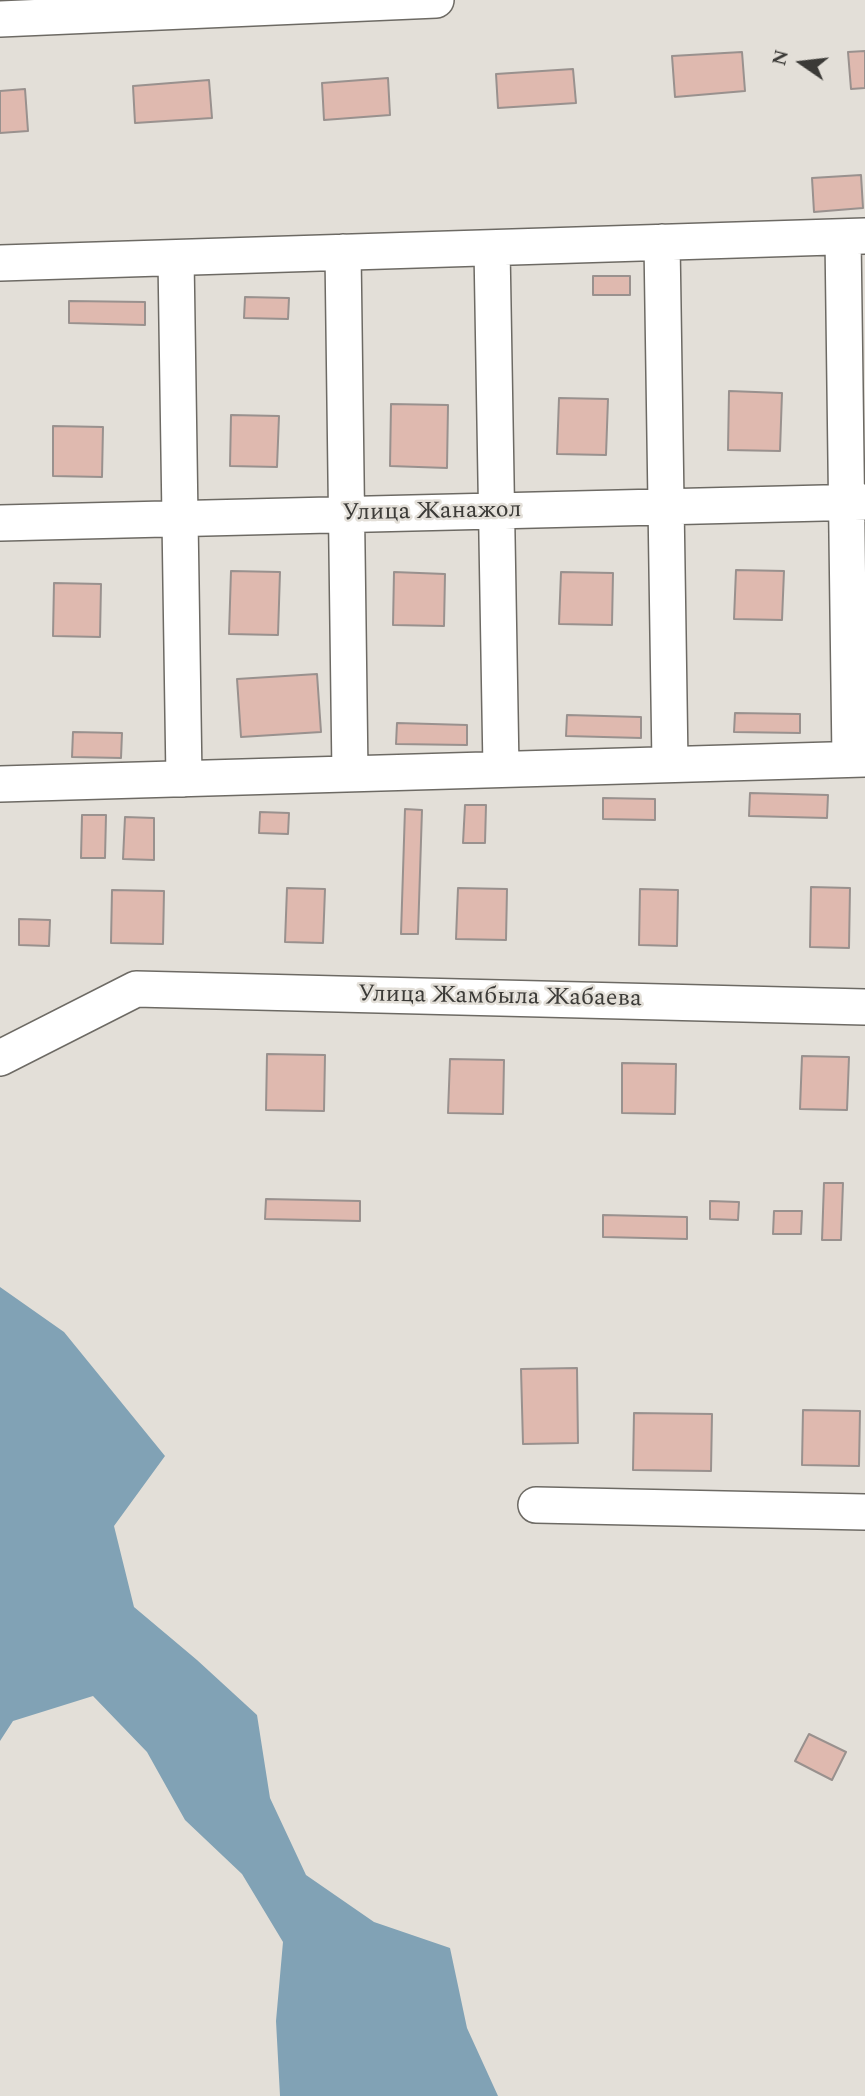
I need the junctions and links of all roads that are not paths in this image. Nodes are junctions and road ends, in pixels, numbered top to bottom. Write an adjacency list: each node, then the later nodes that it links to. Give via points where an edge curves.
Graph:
1 (436, 0): 2 (street)
2 (333, 2): 3 (street)
3 (164, 6): 4 (street)
4 (0, 19)
5 (854, 236): 6 (street); 11 (street)
6 (662, 242): 7 (street); 12 (street)
7 (492, 248): 8 (street); 13 (street)
8 (343, 253): 9 (street); 14 (street)
9 (176, 258): 10 (street); 15 (street)
10 (0, 263)
11 (856, 502): 12 (street, Улица Жанажол); 17 (street)
12 (667, 507): 13 (street, Улица Жанажол); 18 (street)
13 (496, 511): 14 (street, Улица Жанажол); 19 (street)
14 (346, 515): 15 (street, Улица Жанажол); 20 (street)
15 (180, 518): 16 (street, Улица Жанажол); 21 (street)
16 (0, 523)
17 (858, 759): 18 (street)
18 (670, 764): 19 (street)
19 (500, 769): 20 (street)
20 (350, 774): 21 (street)
21 (184, 779): 22 (street)
22 (0, 784)
23 (865, 1007): 24 (street, Улица Жамбыла Жабаева, via 136,989)
24 (0, 1058)
25 (536, 1505): 26 (street)
26 (865, 1512)

